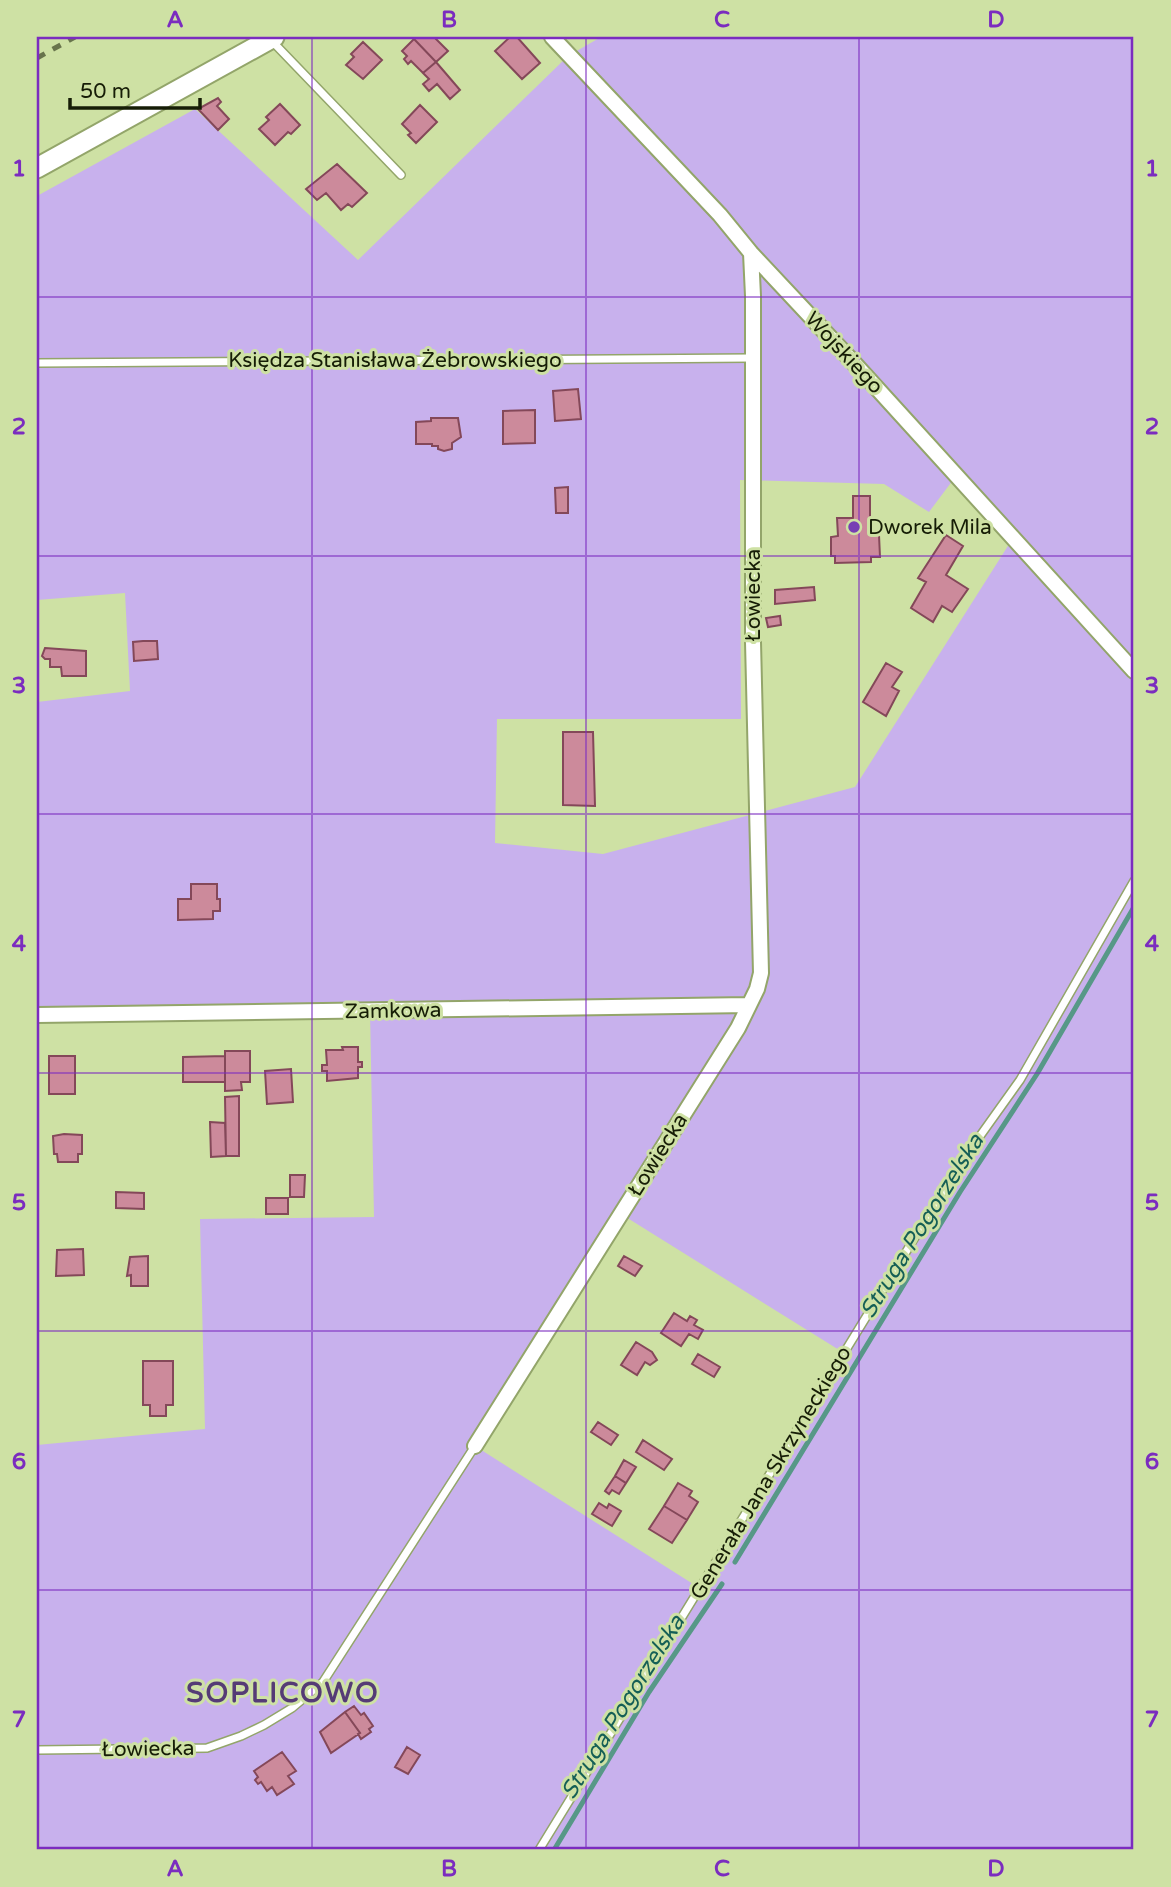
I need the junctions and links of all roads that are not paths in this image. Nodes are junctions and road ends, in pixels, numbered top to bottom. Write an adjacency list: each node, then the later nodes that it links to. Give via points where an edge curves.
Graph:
1 (552, 37): 5 (street, Wojskiego)
2 (272, 38): 3 (main road); 4 (lane)
3 (37, 168)
4 (401, 175)
5 (751, 253): 6 (street, Łowiecka); 8 (street, Wojskiego)
6 (752, 358): 7 (lane, Księdza Stanisława Żebrowskiego); 10 (street, Łowiecka, via 761,973)
7 (37, 363)
8 (1134, 671)
9 (1134, 881): 14 (lane, Generała Jana Skrzyneckiego, via 1020,1080 960,1164)
10 (749, 1005): 11 (street, Zamkowa); 12 (street, Łowiecka)
11 (37, 1015)
12 (475, 1446): 13 (lane, Łowiecka, via 323,1682 292,1708 241,1736 207,1748)
13 (37, 1750)
14 (539, 1850)

